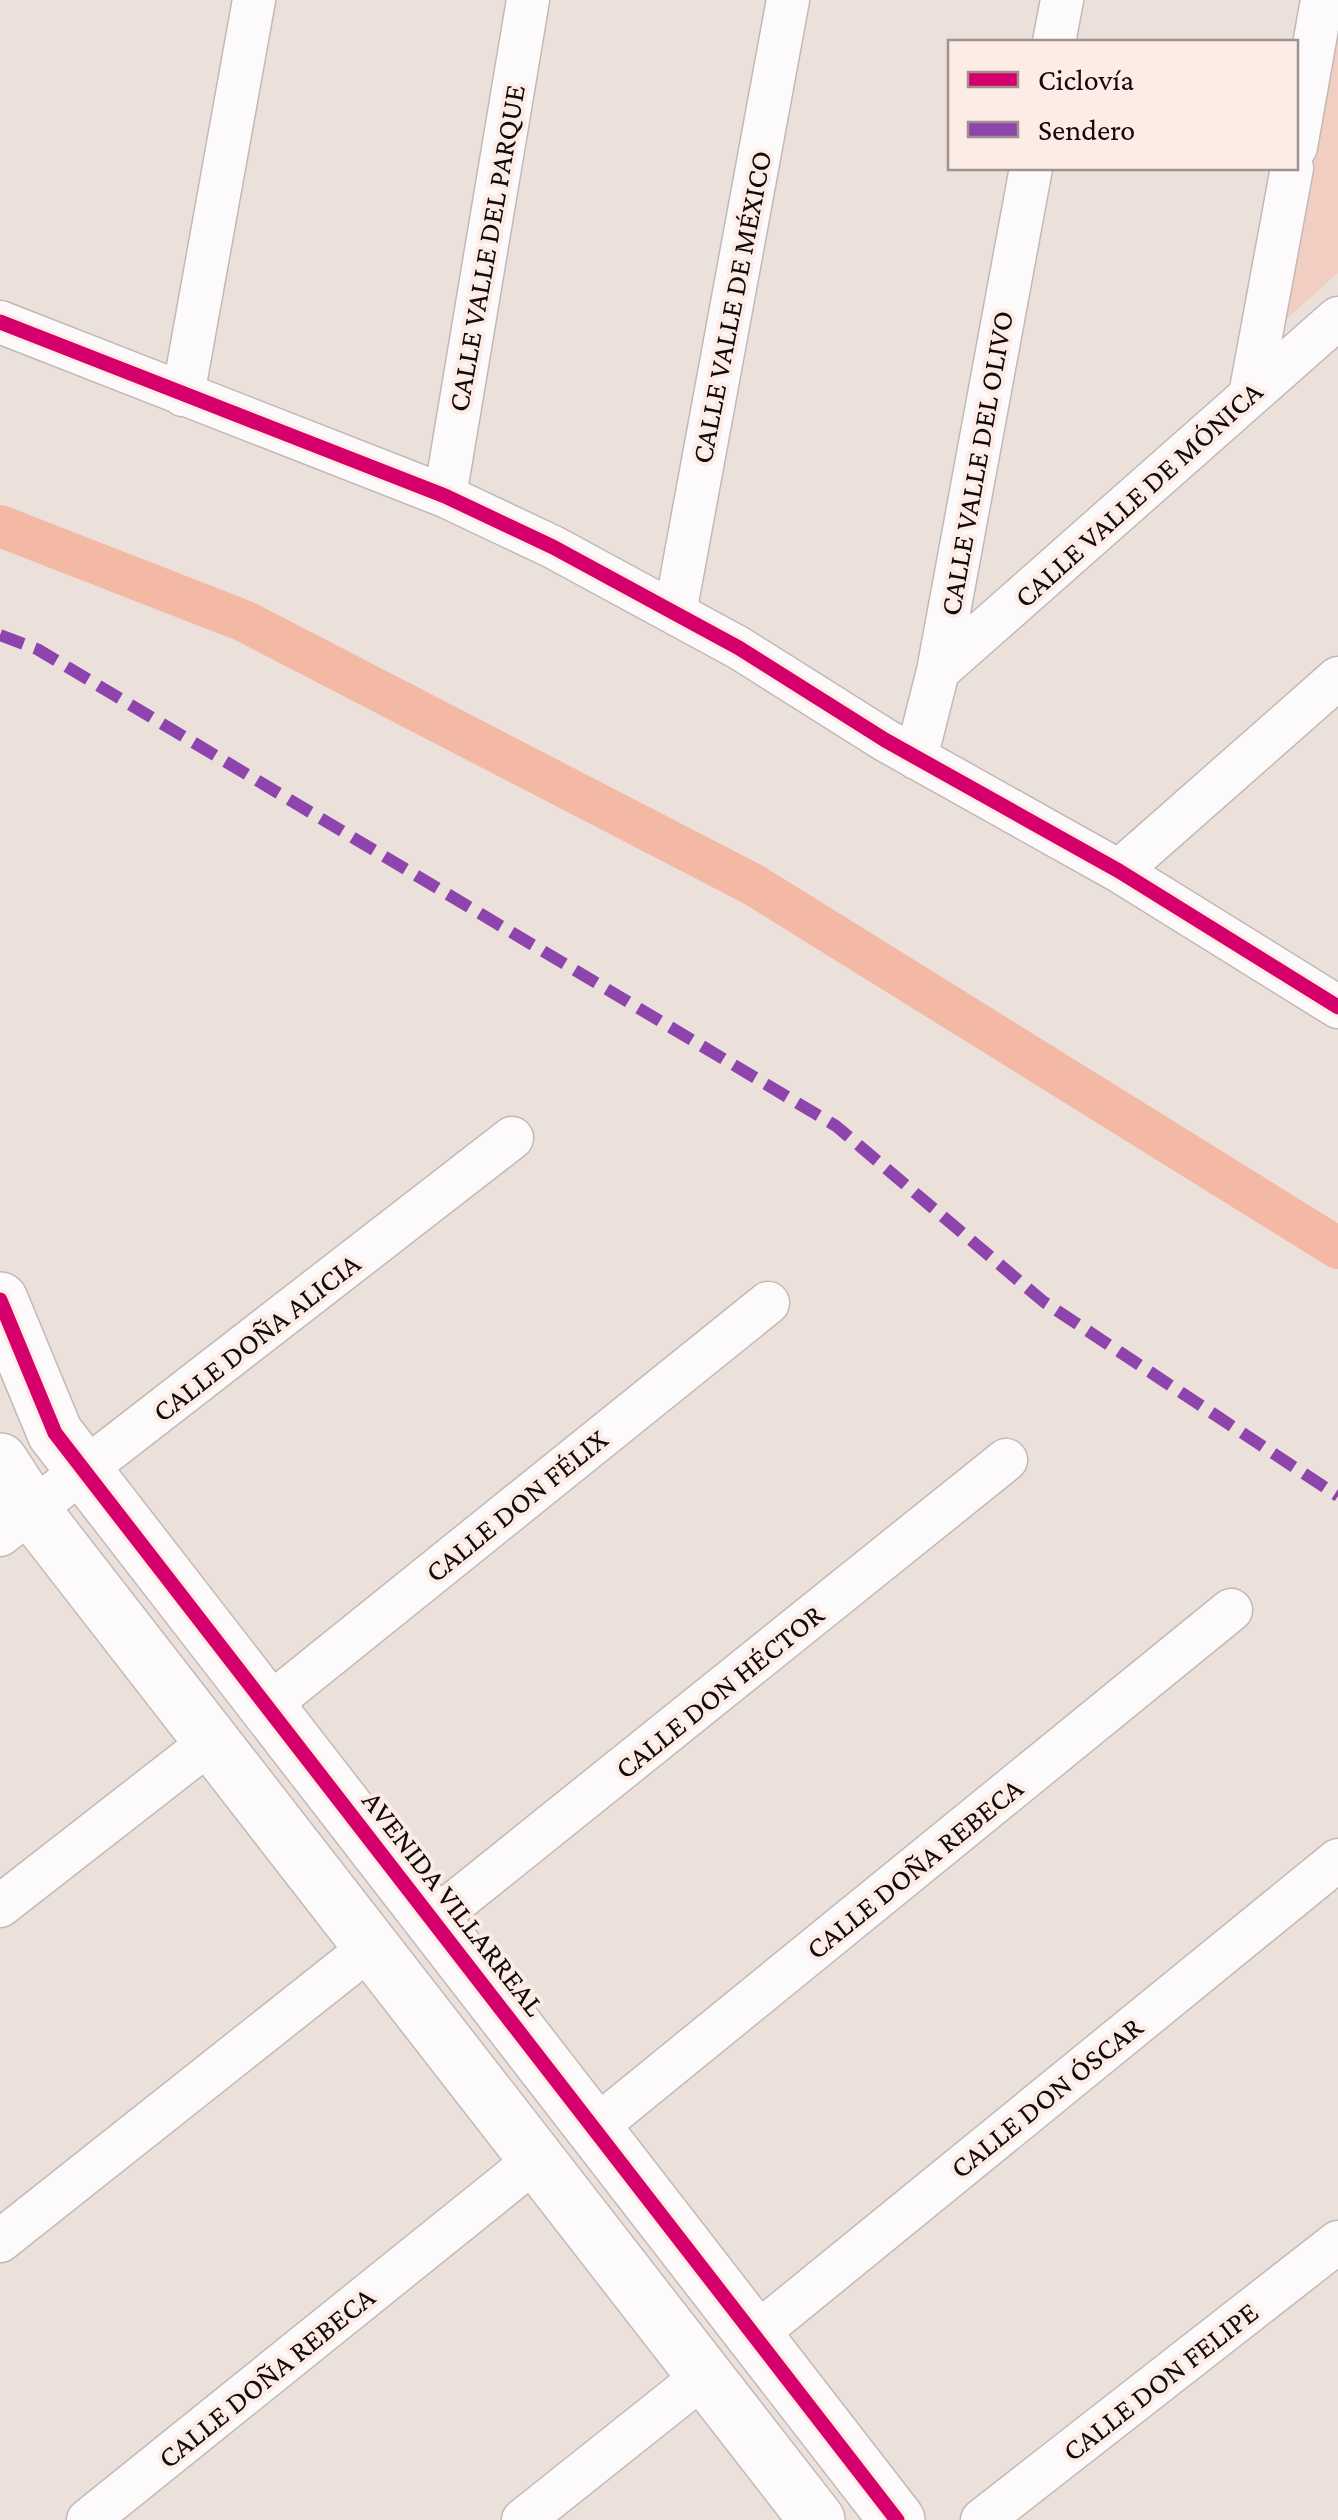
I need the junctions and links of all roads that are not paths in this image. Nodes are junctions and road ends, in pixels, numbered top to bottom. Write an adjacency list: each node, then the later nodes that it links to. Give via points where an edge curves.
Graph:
1 (254, 0): 12 (street)
2 (528, 0): 14 (street, CALLE VALLE DEL PARQUE)
3 (788, 0): 15 (street, CALLE VALLE DE MÉXICO)
4 (1062, 0): 6 (street)
5 (1322, 0): 7 (street)
6 (1054, 40)
7 (1298, 136)
8 (1031, 170): 16 (street, CALLE VALLE DEL OLIVO)
9 (1292, 170): 13 (street)
10 (1338, 318): 13 (street, CALLE VALLE DE MÓNICA)
11 (0, 322): 12 (street)
12 (184, 394): 14 (street)
13 (1250, 395): 16 (street, CALLE VALLE DE MÓNICA)
14 (444, 496): 15 (street)
15 (674, 613): 18 (street)
16 (938, 671): 18 (street, CALLE VALLE DEL OLIVO)
17 (1338, 678): 19 (street)
18 (916, 758): 19 (street)
19 (1119, 871): 20 (street)
20 (1338, 1007)
21 (512, 1138): 26 (street, CALLE DOÑA ALICIA)
22 (0, 1300): 26 (street, AVENIDA VILLARREAL, via 55,1433)
23 (768, 1303): 29 (street, CALLE DON FÉLIX)
24 (1006, 1460): 33 (street, CALLE DON HÉCTOR)
25 (0, 1461): 27 (street)
26 (84, 1472): 27 (street, CALLE DOÑA ALICIA); 29 (street, AVENIDA VILLARREAL)
27 (16, 1523): 30 (street)
28 (1231, 1610): 35 (street, CALLE DOÑA REBECA)
29 (265, 1708): 33 (street, AVENIDA VILLARREAL)
30 (212, 1740): 32 (street); 34 (street)
31 (1338, 1860): 39 (street, CALLE DON ÓSCAR)
32 (0, 1906)
33 (432, 1921): 35 (street, AVENIDA VILLARREAL)
34 (371, 1947): 36 (street); 37 (street)
35 (596, 2127): 39 (street, AVENIDA VILLARREAL)
36 (538, 2158): 40 (street); 41 (street, CALLE DOÑA REBECA)
37 (0, 2240)
38 (1338, 2242): 45 (street, CALLE DON FELIPE)
39 (754, 2336): 44 (street, AVENIDA VILLARREAL)
40 (705, 2374): 42 (street); 43 (street)
41 (88, 2520)
42 (523, 2520)
43 (816, 2520)
44 (898, 2520)
45 (982, 2520)

